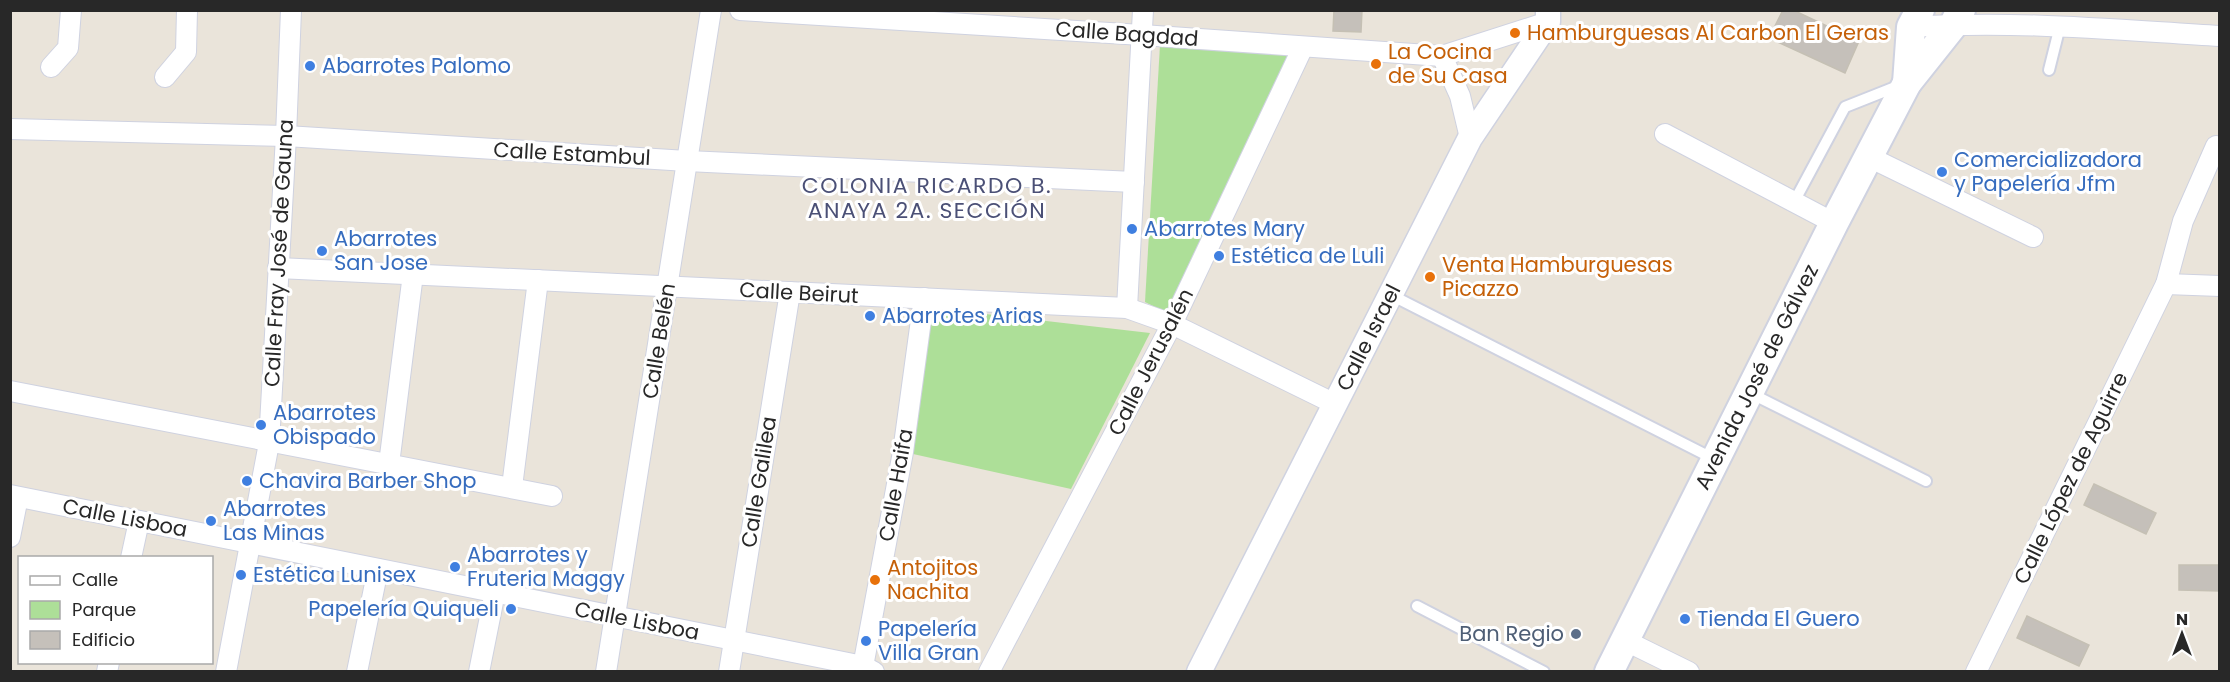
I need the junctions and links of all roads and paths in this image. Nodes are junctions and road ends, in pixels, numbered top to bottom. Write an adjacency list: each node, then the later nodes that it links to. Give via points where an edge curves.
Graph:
1 (71, 10): 15 (street, via 68,48)
2 (187, 10): 17 (street, via 186,52)
3 (291, 10): 21 (street, Calle Fray José de Gauna)
4 (711, 10): 25 (street, Calle Belén)
5 (740, 10): 11 (street, Calle Bagdad)
6 (1143, 10): 11 (street)
7 (1548, 16): 14 (street, Calle Bagdad); 22 (street, Calle Israel)
8 (1958, 17): 9 (street); 10 (street); 18 (main road, Avenida José de Gálvez)
9 (1916, 19): 18 (main road, Avenida José de Gálvez)
10 (2060, 26): 12 (street); 16 (lane)
11 (1142, 35): 13 (street, Calle Bagdad); 26 (street)
12 (2220, 36)
13 (1303, 47): 14 (street, Calle Bagdad); 40 (street, Calle Jerusalén)
14 (1442, 56): 22 (street, via 1460,96)
15 (51, 67)
16 (2049, 70)
17 (165, 77)
18 (1907, 83): 24 (main road, Avenida José de Gálvez); 27 (lane, via 1845,107)
19 (10, 129): 21 (street, Calle Estambul)
20 (1665, 134): 27 (street)
21 (286, 136): 25 (street, Calle Estambul); 30 (street, Calle Fray José de Gauna)
22 (1470, 138): 37 (street, Calle Israel)
23 (2216, 146): 33 (street, Calle López de Aguirre, via 2183,221)
24 (1869, 157): 28 (main road, Avenida José de Gálvez); 29 (street)
25 (687, 161): 26 (street, Calle Estambul); 34 (street, Calle Belén)
26 (1134, 182): 39 (street)
27 (1794, 202): 28 (street)
28 (1834, 223): 42 (main road, Avenida José de Gálvez)
29 (2032, 237)
30 (278, 268): 31 (street, Calle Beirut); 44 (street, Calle Fray José de Gauna)
31 (413, 274): 32 (street, Calle Beirut); 46 (street)
32 (538, 280): 34 (street, Calle Beirut); 48 (street)
33 (2166, 284): 35 (street); 72 (street, Calle López de Aguirre)
34 (668, 286): 36 (street, Calle Beirut); 58 (street, Calle Belén)
35 (2220, 286)
36 (790, 292): 38 (street, Calle Beirut); 59 (street, Calle Galilea)
37 (1391, 295): 43 (street, Calle Israel); 45 (lane)
38 (924, 298): 39 (street, Calle Beirut); 61 (street, Calle Haifa)
39 (1127, 308): 40 (street, Calle Beirut)
40 (1172, 324): 43 (street, Calle Beirut); 67 (street, Calle Jerusalén)
41 (10, 391): 44 (street)
42 (1750, 393): 45 (main road, Avenida José de Gálvez); 47 (lane)
43 (1335, 404): 68 (street, Calle Israel)
44 (269, 443): 46 (street); 53 (street, Calle Fray José de Gauna)
45 (1717, 460): 60 (main road, Avenida José de Gálvez)
46 (389, 464): 48 (street)
47 (1926, 481)
48 (512, 487): 50 (street)
49 (14, 496): 51 (street, Calle Lisboa); 52 (street)
50 (552, 496)
51 (139, 521): 53 (street, Calle Lisboa); 54 (street)
52 (10, 537)
53 (250, 543): 55 (street, Calle Lisboa); 62 (street, Calle Fray José de Gauna)
54 (131, 556)
55 (378, 569): 56 (street, Calle Lisboa); 63 (street)
56 (495, 592): 58 (street, Calle Lisboa); 64 (street)
57 (1417, 606): 69 (lane)
58 (615, 616): 59 (street, Calle Lisboa); 65 (street, Calle Belén)
59 (734, 640): 61 (street, Calle Lisboa); 66 (street, Calle Galilea)
60 (1624, 640): 70 (main road, Avenida José de Gálvez); 71 (street)
61 (866, 670)
62 (226, 672)
63 (357, 672)
64 (479, 672)
65 (606, 672)
66 (729, 672)
67 (988, 672)
68 (1199, 672)
69 (1544, 672)
70 (1609, 672)
71 (1689, 672)
72 (1976, 672)

